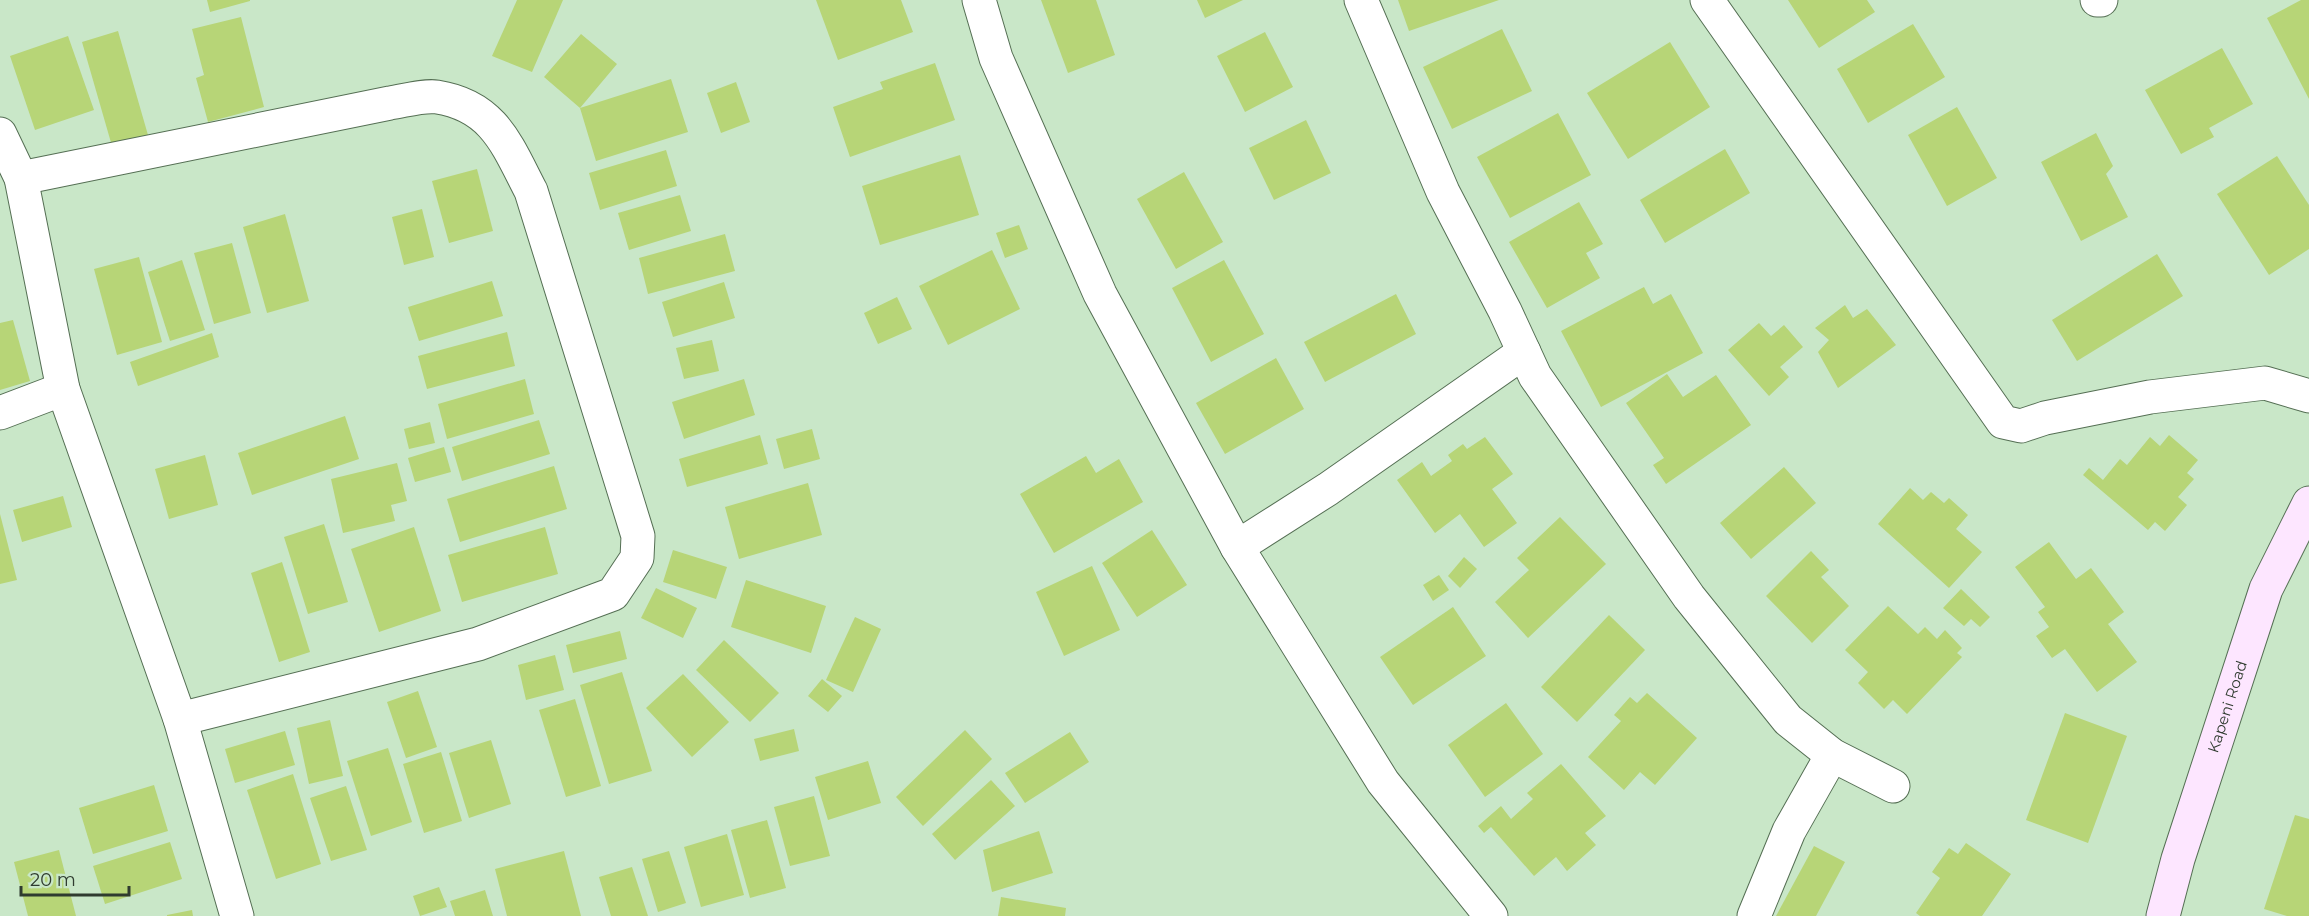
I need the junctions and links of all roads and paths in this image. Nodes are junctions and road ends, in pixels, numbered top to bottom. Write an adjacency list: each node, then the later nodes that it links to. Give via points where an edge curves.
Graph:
1 (979, 0): 11 (street, via 996,58 1100,294)
2 (1361, 0): 6 (street, via 1443,192)
3 (1707, 0): 8 (street, via 2003,423 2021,426 2151,397 2265,383)
4 (0, 134): 5 (street)
5 (21, 178): 7 (street); 12 (street, via 390,103 435,97 486,116 510,150 531,191 638,536 637,558 613,594 478,644)
6 (1524, 352): 11 (street, via 1329,489); 13 (street, via 1535,376 1689,597 1788,720)
7 (63, 388): 9 (street); 12 (street)
8 (2309, 396)
9 (0, 412)
10 (2309, 503): 18 (main road, Kapeni Road, via 2266,589)
11 (1237, 547): 16 (street, via 1383,782)
12 (180, 719): 15 (street)
13 (1832, 755): 14 (street); 17 (street, via 1789,831)
14 (1893, 786)
15 (237, 916)
16 (1491, 916)
17 (1754, 916)
18 (2163, 916)

